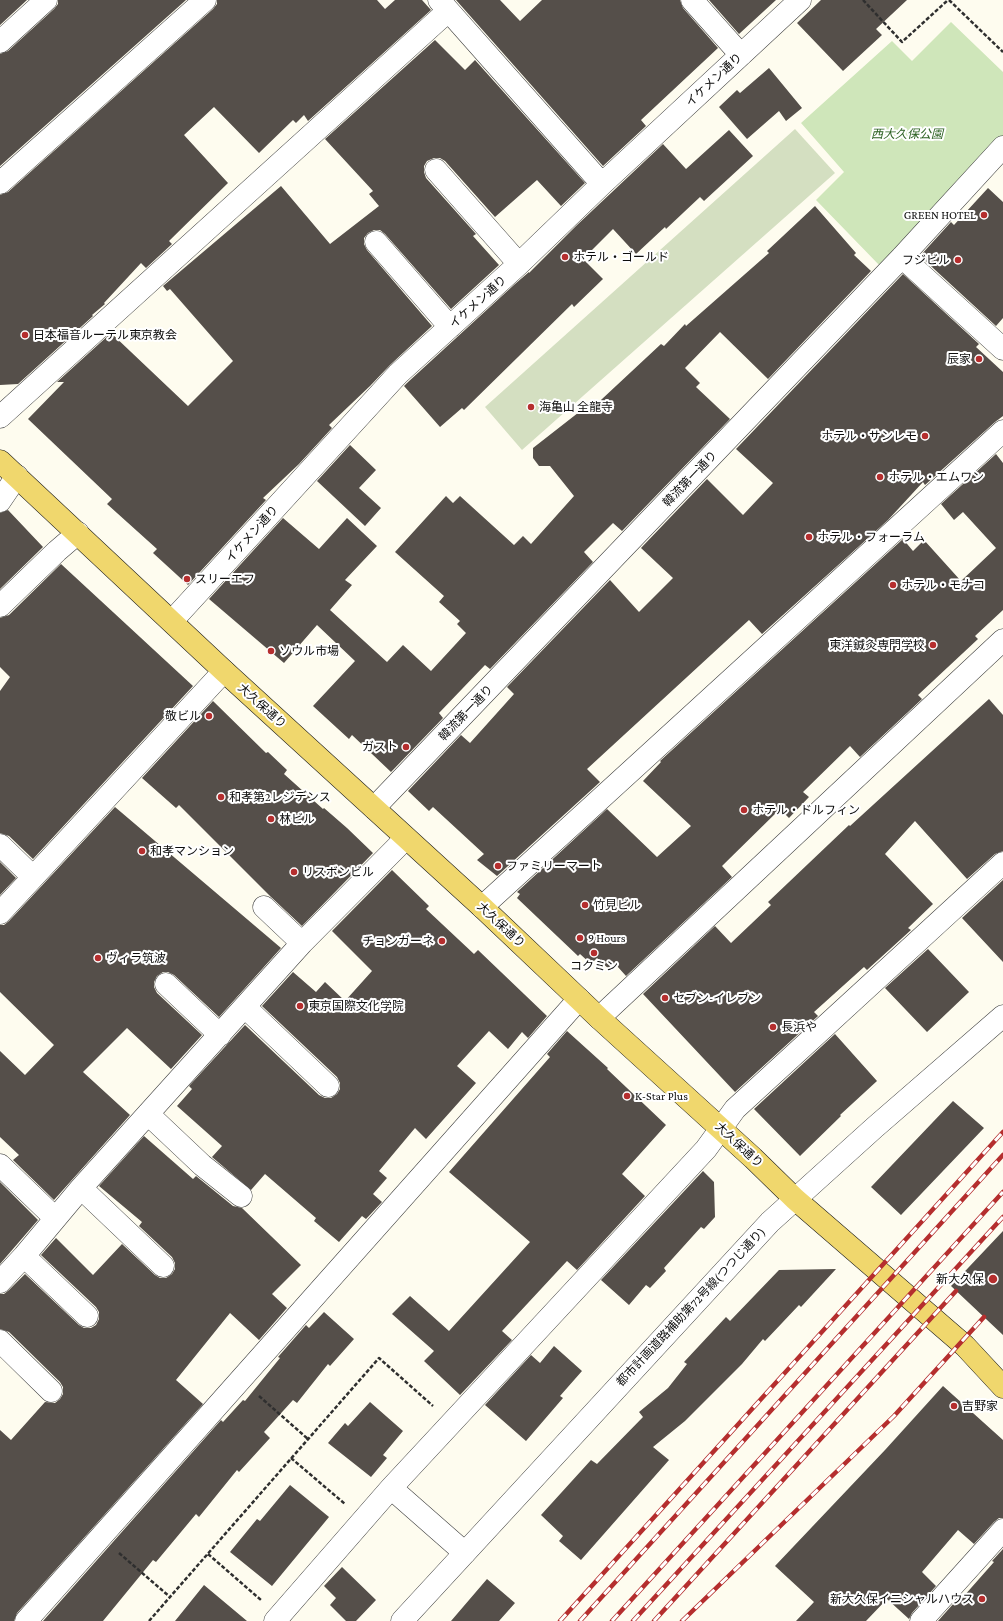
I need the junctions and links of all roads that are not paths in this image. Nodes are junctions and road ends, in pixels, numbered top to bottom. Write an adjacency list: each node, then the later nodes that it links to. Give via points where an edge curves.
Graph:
1 (46, 0): 6 (street)
2 (205, 0): 10 (street)
3 (692, 0): 7 (street)
4 (800, 0): 7 (street, イケメン通り)
5 (444, 5): 11 (street); 17 (street, via 135,296)
6 (0, 42)
7 (741, 54): 11 (street, イケメン通り)
8 (1003, 147): 13 (street, 韓流第一通り)
9 (436, 170): 14 (street)
10 (0, 183)
11 (602, 184): 14 (street, イケメン通り)
12 (376, 242): 15 (street)
13 (902, 257): 16 (street); 27 (street, 韓流第一通り)
14 (519, 264): 15 (street, イケメン通り)
15 (450, 327): 24 (street, イケメン通り, via 398,374)
16 (1001, 343)
17 (0, 417)
18 (1003, 431): 33 (street)
19 (0, 461): 20 (main road, 大久保通り)
20 (17, 476): 21 (street); 22 (main road, 大久保通り)
21 (0, 501)
22 (78, 534): 23 (street); 24 (main road, 大久保通り)
23 (0, 606)
24 (172, 621): 26 (main road, 大久保通り)
25 (1003, 640): 40 (street)
26 (224, 671): 27 (main road, 大久保通り); 31 (street)
27 (374, 808): 28 (main road, 大久保通り)
28 (406, 838): 33 (main road, 大久保通り); 35 (street)
29 (0, 845): 31 (street)
30 (1003, 863): 44 (street, via 735,1109)
31 (33, 877): 34 (street)
32 (264, 907): 35 (street)
33 (482, 907): 37 (main road, 大久保通り)
34 (0, 912)
35 (302, 943): 38 (street)
36 (166, 984): 41 (street)
37 (579, 999): 40 (main road, 大久保通り); 61 (street)
38 (245, 1007): 41 (street); 42 (street)
39 (1003, 1016): 48 (street, 都市計画道路補助第72号線(つつじ通り))
40 (599, 1018): 44 (main road, 大久保通り)
41 (220, 1035): 43 (street)
42 (328, 1086)
43 (148, 1114): 46 (street); 47 (street, via 202,1166)
44 (721, 1128): 48 (main road, 大久保通り); 57 (street, via 706,1149)
45 (0, 1165): 49 (street)
46 (81, 1188): 49 (street); 51 (street)
47 (241, 1196)
48 (795, 1199): 55 (main road, 大久保通り, via 965,1346); 59 (street, 都市計画道路補助第72号線(つつじ通り), via 770,1222)
49 (55, 1218): 50 (street)
50 (24, 1256): 52 (street); 53 (street)
51 (163, 1266)
52 (0, 1282)
53 (87, 1316)
54 (0, 1341): 56 (street)
55 (1003, 1387)
56 (51, 1391)
57 (391, 1488): 59 (street); 60 (street)
58 (1003, 1530): 63 (street)
59 (465, 1553): 62 (street, 都市計画道路補助第72号線(つつじ通り))
60 (277, 1619)
61 (26, 1621)
62 (402, 1621)
63 (921, 1621)

